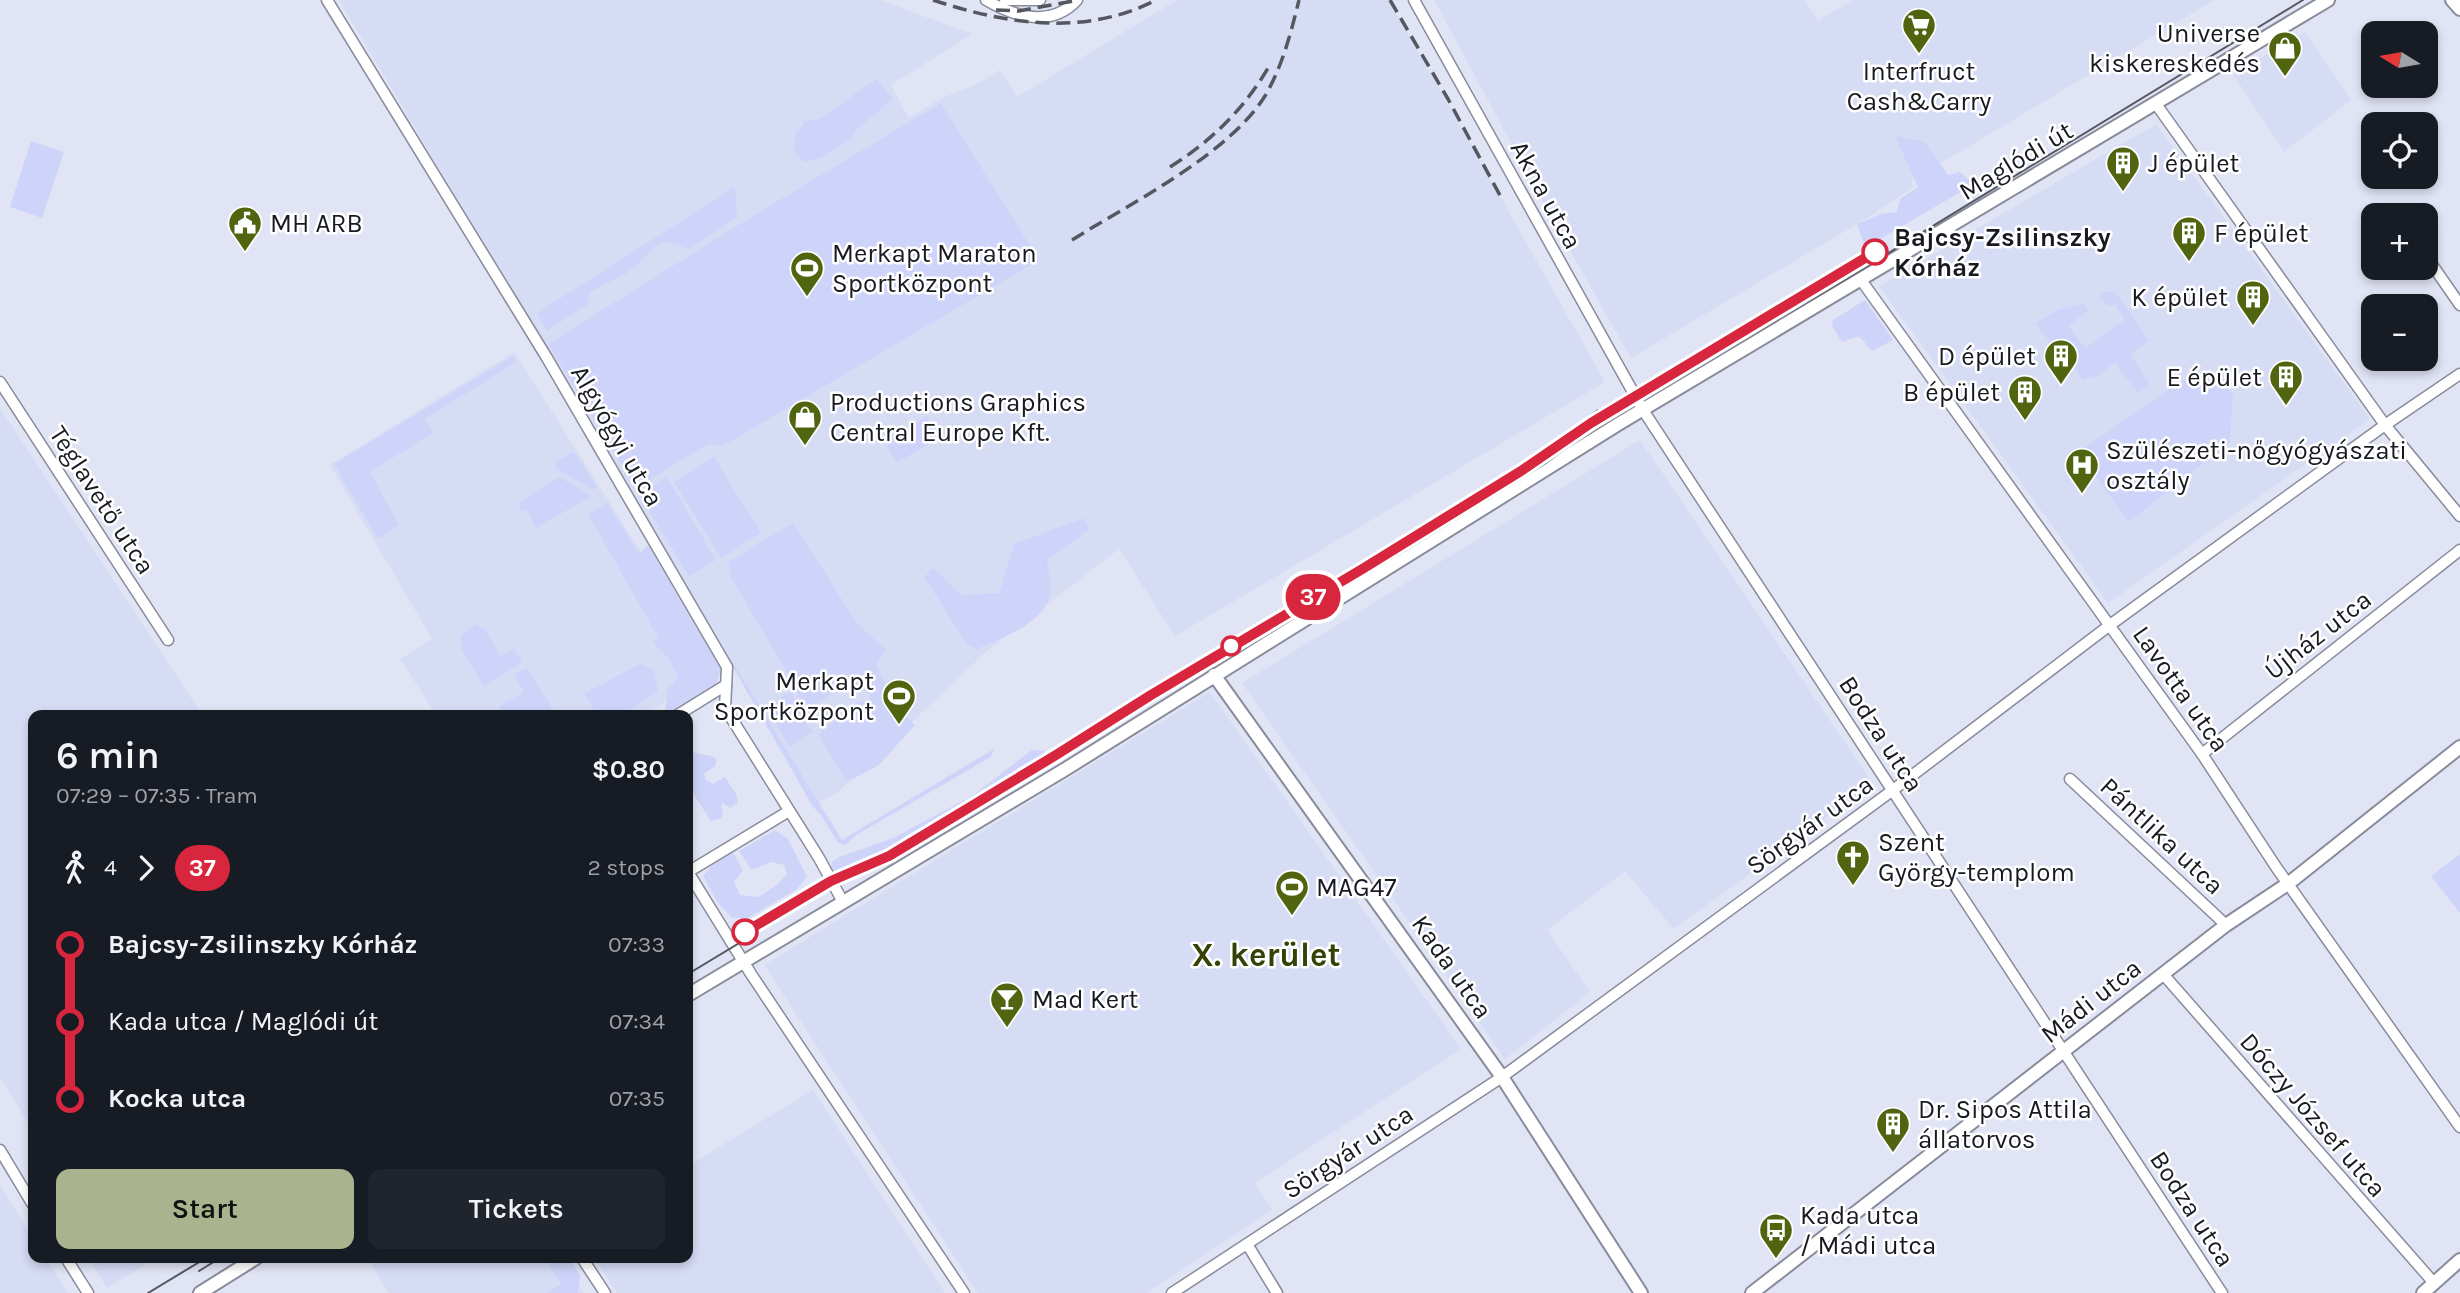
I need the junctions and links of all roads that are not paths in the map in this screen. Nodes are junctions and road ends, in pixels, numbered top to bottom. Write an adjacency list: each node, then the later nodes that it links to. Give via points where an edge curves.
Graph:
1 (327, 0): 23 (street, Algyógyi utca, via 572,400 727,667)
2 (986, 0): 5 (street, via 1033,18 1058,14)
3 (1005, 0): 4 (street)
4 (1040, 0)
5 (1077, 0)
6 (1414, 0): 16 (street, Akna utca)
7 (2328, 0): 10 (street, Maglódi út)
8 (2452, 0): 9 (street)
9 (2460, 9)
10 (2156, 104): 12 (street, Maglódi út); 17 (street)
11 (2438, 273): 13 (street)
12 (1861, 280): 16 (street, Maglódi út); 20 (street, Lavotta utca)
13 (2460, 305)
14 (2460, 374): 17 (street, Sörgyár utca)
15 (0, 383): 21 (street, Téglavető utca)
16 (1643, 410): 22 (street, Maglódi út); 28 (street, Bodza utca)
17 (2385, 425): 18 (street); 20 (street, Sörgyár utca)
18 (2460, 516)
19 (2460, 550): 26 (street, Újház utca)
20 (2110, 625): 26 (street, Lavotta utca); 28 (street, Sörgyár utca)
21 (168, 640)
22 (1214, 675): 33 (street, Maglódi út); 39 (street, Kada utca)
23 (726, 685): 24 (street); 29 (street, Algyógyi utca, via 725,708)
24 (686, 710)
25 (2460, 747): 32 (street, Mádi utca)
26 (2202, 754): 32 (street, Lavotta utca)
27 (2070, 779): 34 (street, Pántlika utca)
28 (1893, 790): 38 (street, Bodza utca); 39 (street, Sörgyár utca)
29 (789, 811): 30 (street); 33 (street, Algyógyi utca)
30 (693, 869)
31 (693, 880): 35 (street)
32 (2289, 883): 34 (street, Mádi utca); 40 (street, Lavotta utca)
33 (843, 902): 35 (street, Maglódi út)
34 (2226, 925): 36 (street, Mádi utca)
35 (744, 962): 37 (street, Maglódi út); 52 (street)
36 (2163, 974): 38 (street, Mádi utca); 48 (street, Dóczy József utca)
37 (693, 992)
38 (2063, 1051): 56 (street, Mádi utca); 57 (street, Bodza utca)
39 (1502, 1077): 43 (street, Sörgyár utca); 55 (street, Kada utca)
40 (2460, 1127)
41 (0, 1150): 42 (street)
42 (28, 1197)
43 (1247, 1244): 53 (street, Sörgyár utca); 54 (street)
44 (2460, 1260): 48 (street)
45 (69, 1263): 49 (street)
46 (248, 1263): 50 (street)
47 (585, 1263): 51 (street)
48 (2434, 1283): 58 (street)
49 (88, 1293)
50 (200, 1293)
51 (604, 1293)
52 (964, 1293)
53 (1172, 1293)
54 (1277, 1293)
55 (1641, 1293)
56 (1752, 1293)
57 (2222, 1293)
58 (2423, 1293)

